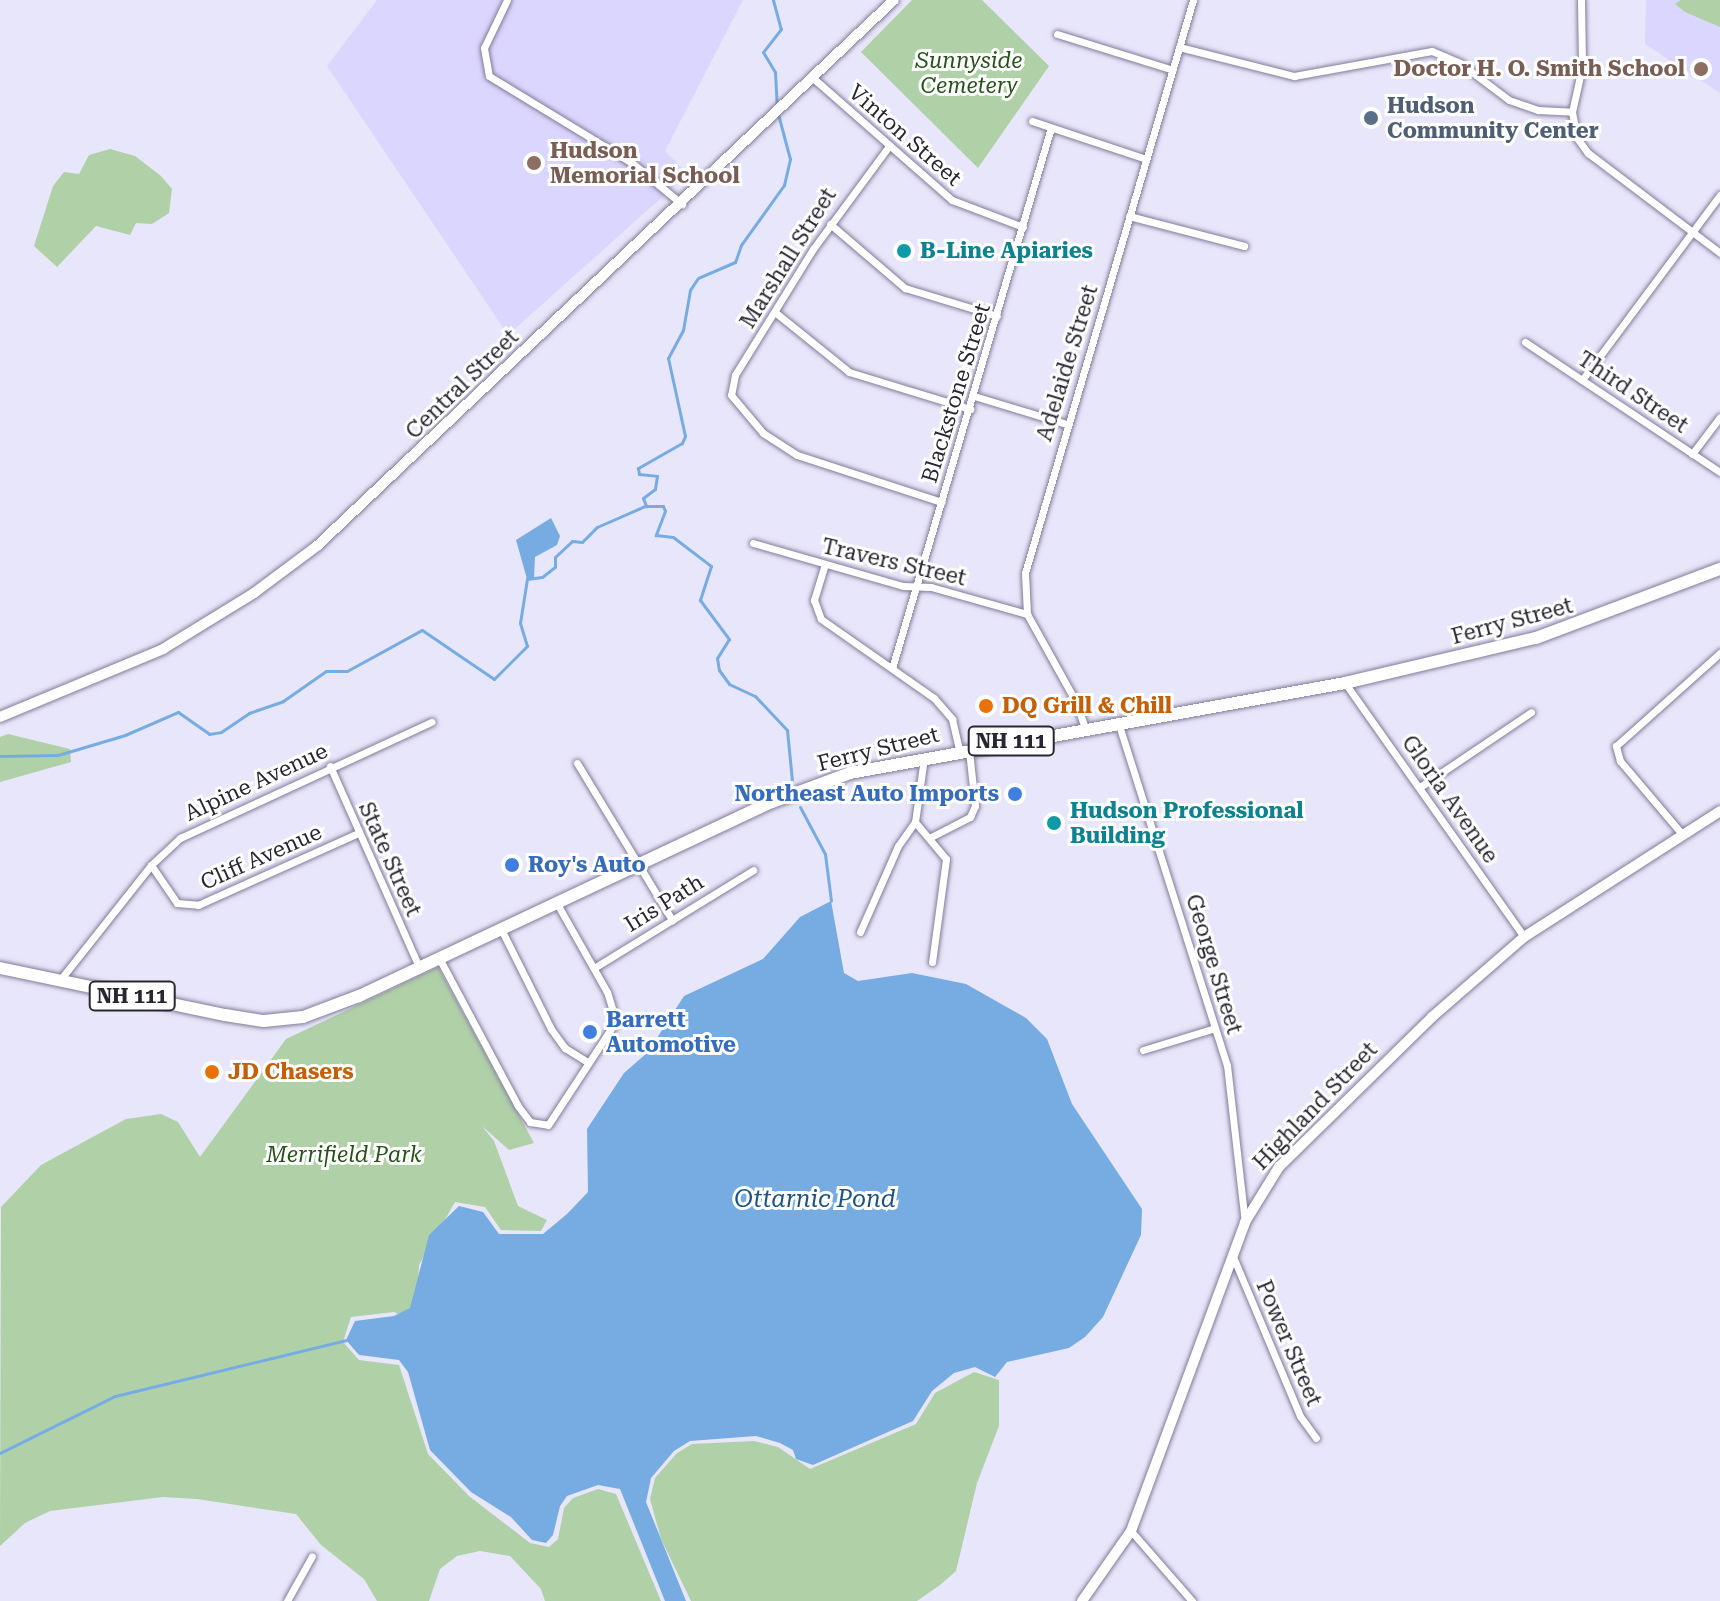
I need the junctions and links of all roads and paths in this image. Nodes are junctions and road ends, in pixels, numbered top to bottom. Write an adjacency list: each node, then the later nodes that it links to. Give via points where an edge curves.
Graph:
1 (507, 0): 15 (street, via 484,48 489,76 621,155)
2 (894, 0): 8 (street, Central Street)
3 (1193, 0): 6 (street, Adelaide Street)
4 (1581, 0): 9 (street, via 1582,67)
5 (1057, 34): 7 (street)
6 (1179, 47): 7 (street, Adelaide Street); 9 (street, via 1294,76 1432,51 1460,63 1509,100 1538,110)
7 (1173, 70): 13 (street, Adelaide Street)
8 (813, 78): 12 (street, Vinton Street); 15 (street, Central Street)
9 (1572, 112): 19 (street, via 1577,138 1588,153)
10 (1032, 121): 11 (street)
11 (1050, 131): 13 (street); 18 (street, Blackstone Street)
12 (889, 146): 17 (street, Marshall Street); 18 (street, Vinton Street, via 952,200)
13 (1146, 159): 16 (street, Adelaide Street)
14 (1720, 195): 19 (street)
15 (682, 204): 42 (street, Central Street, via 374,496 286,570 163,649)
16 (1129, 216): 20 (street); 29 (street, Adelaide Street)
17 (830, 224): 22 (street, Marshall Street); 23 (street, via 905,288)
18 (1023, 227): 23 (street, Blackstone Street)
19 (1691, 232): 21 (street); 25 (street)
20 (1244, 246)
21 (1720, 253)
22 (776, 313): 27 (street, via 849,372); 32 (street, Marshall Street, via 735,375 731,395 763,433 797,455)
23 (997, 316): 26 (street, Blackstone Street)
24 (1525, 342): 25 (street, Third Street)
25 (1582, 380): 30 (street, Third Street)
26 (974, 396): 27 (street, Blackstone Street); 29 (street)
27 (970, 409): 32 (street, Blackstone Street)
28 (1720, 417): 30 (street)
29 (1067, 424): 37 (street, Adelaide Street, via 1029,552 1023,592)
30 (1692, 454): 31 (street, Third Street)
31 (1720, 472)
32 (942, 502): 36 (street, Blackstone Street)
33 (753, 543): 34 (street, Travers Street)
34 (825, 564): 36 (street, Travers Street); 39 (street, via 814,600 821,619)
35 (1720, 569): 40 (main road, Ferry Street / NH 111, via 1551,634)
36 (918, 586): 37 (street, Travers Street); 39 (street, Blackstone Street)
37 (1027, 614): 45 (street, Adelaide Street)
38 (1720, 653): 54 (street, via 1616,746 1620,761)
39 (893, 665): 46 (street, via 947,712)
40 (1345, 683): 44 (main road, Ferry Street / NH 111); 50 (street, Gloria Avenue)
41 (1531, 712): 50 (street)
42 (0, 717)
43 (431, 722): 49 (street, Alpine Avenue)
44 (1118, 722): 45 (main road, Ferry Street / NH 111); 70 (street, George Street)
45 (1085, 728): 46 (main road, Ferry Street / NH 111)
46 (964, 749): 47 (main road, Ferry Street / NH 111); 55 (street, via 975,806 970,817)
47 (925, 756): 52 (street); 56 (main road, Ferry Street / NH 111, via 805,788)
48 (577, 763): 56 (street)
49 (330, 766): 53 (street, State Street); 57 (street, Alpine Avenue, via 197,828)
50 (1420, 787): 63 (street, Gloria Avenue)
51 (1720, 811): 54 (street, Highland Street)
52 (915, 822): 55 (street); 62 (street, via 898,846)
53 (358, 833): 57 (street, Cliff Avenue, via 198,905 177,903); 66 (street, State Street)
54 (1682, 834): 63 (street, Highland Street)
55 (931, 837): 65 (street, via 946,859)
56 (641, 862): 59 (main road, Ferry Street / NH 111); 60 (street)
57 (151, 865): 69 (street, Alpine Avenue)
58 (753, 870): 60 (street, Iris Path)
59 (556, 902): 61 (main road, Ferry Street / NH 111); 68 (street)
60 (672, 920): 68 (street, Iris Path)
61 (501, 929): 64 (main road, Ferry Street / NH 111); 72 (street, via 551,1029 565,1048)
62 (860, 932)
63 (1524, 937): 73 (street, Highland Street, via 1326,1119 1271,1177)
64 (438, 958): 66 (main road, Ferry Street / NH 111); 72 (street, via 518,1106 538,1127 555,1117)
65 (932, 962)
66 (419, 967): 69 (main road, Ferry Street / NH 111, via 318,1013 264,1021)
67 (0, 968): 69 (main road, NH 111)
68 (594, 968): 72 (street, via 616,1021)
69 (60, 980)
70 (1215, 1028): 71 (street); 73 (street, George Street, via 1227,1065)
71 (1143, 1050)
72 (587, 1062)
73 (1245, 1222): 74 (street, Highland Street)
74 (1234, 1259): 75 (street, Power Street, via 1300,1416); 76 (street, Highland Street)
75 (1316, 1438)
76 (1131, 1531): 79 (street, Highland Street); 80 (street)
77 (312, 1556): 78 (street)
78 (287, 1601)
79 (1082, 1601)
80 (1192, 1601)

